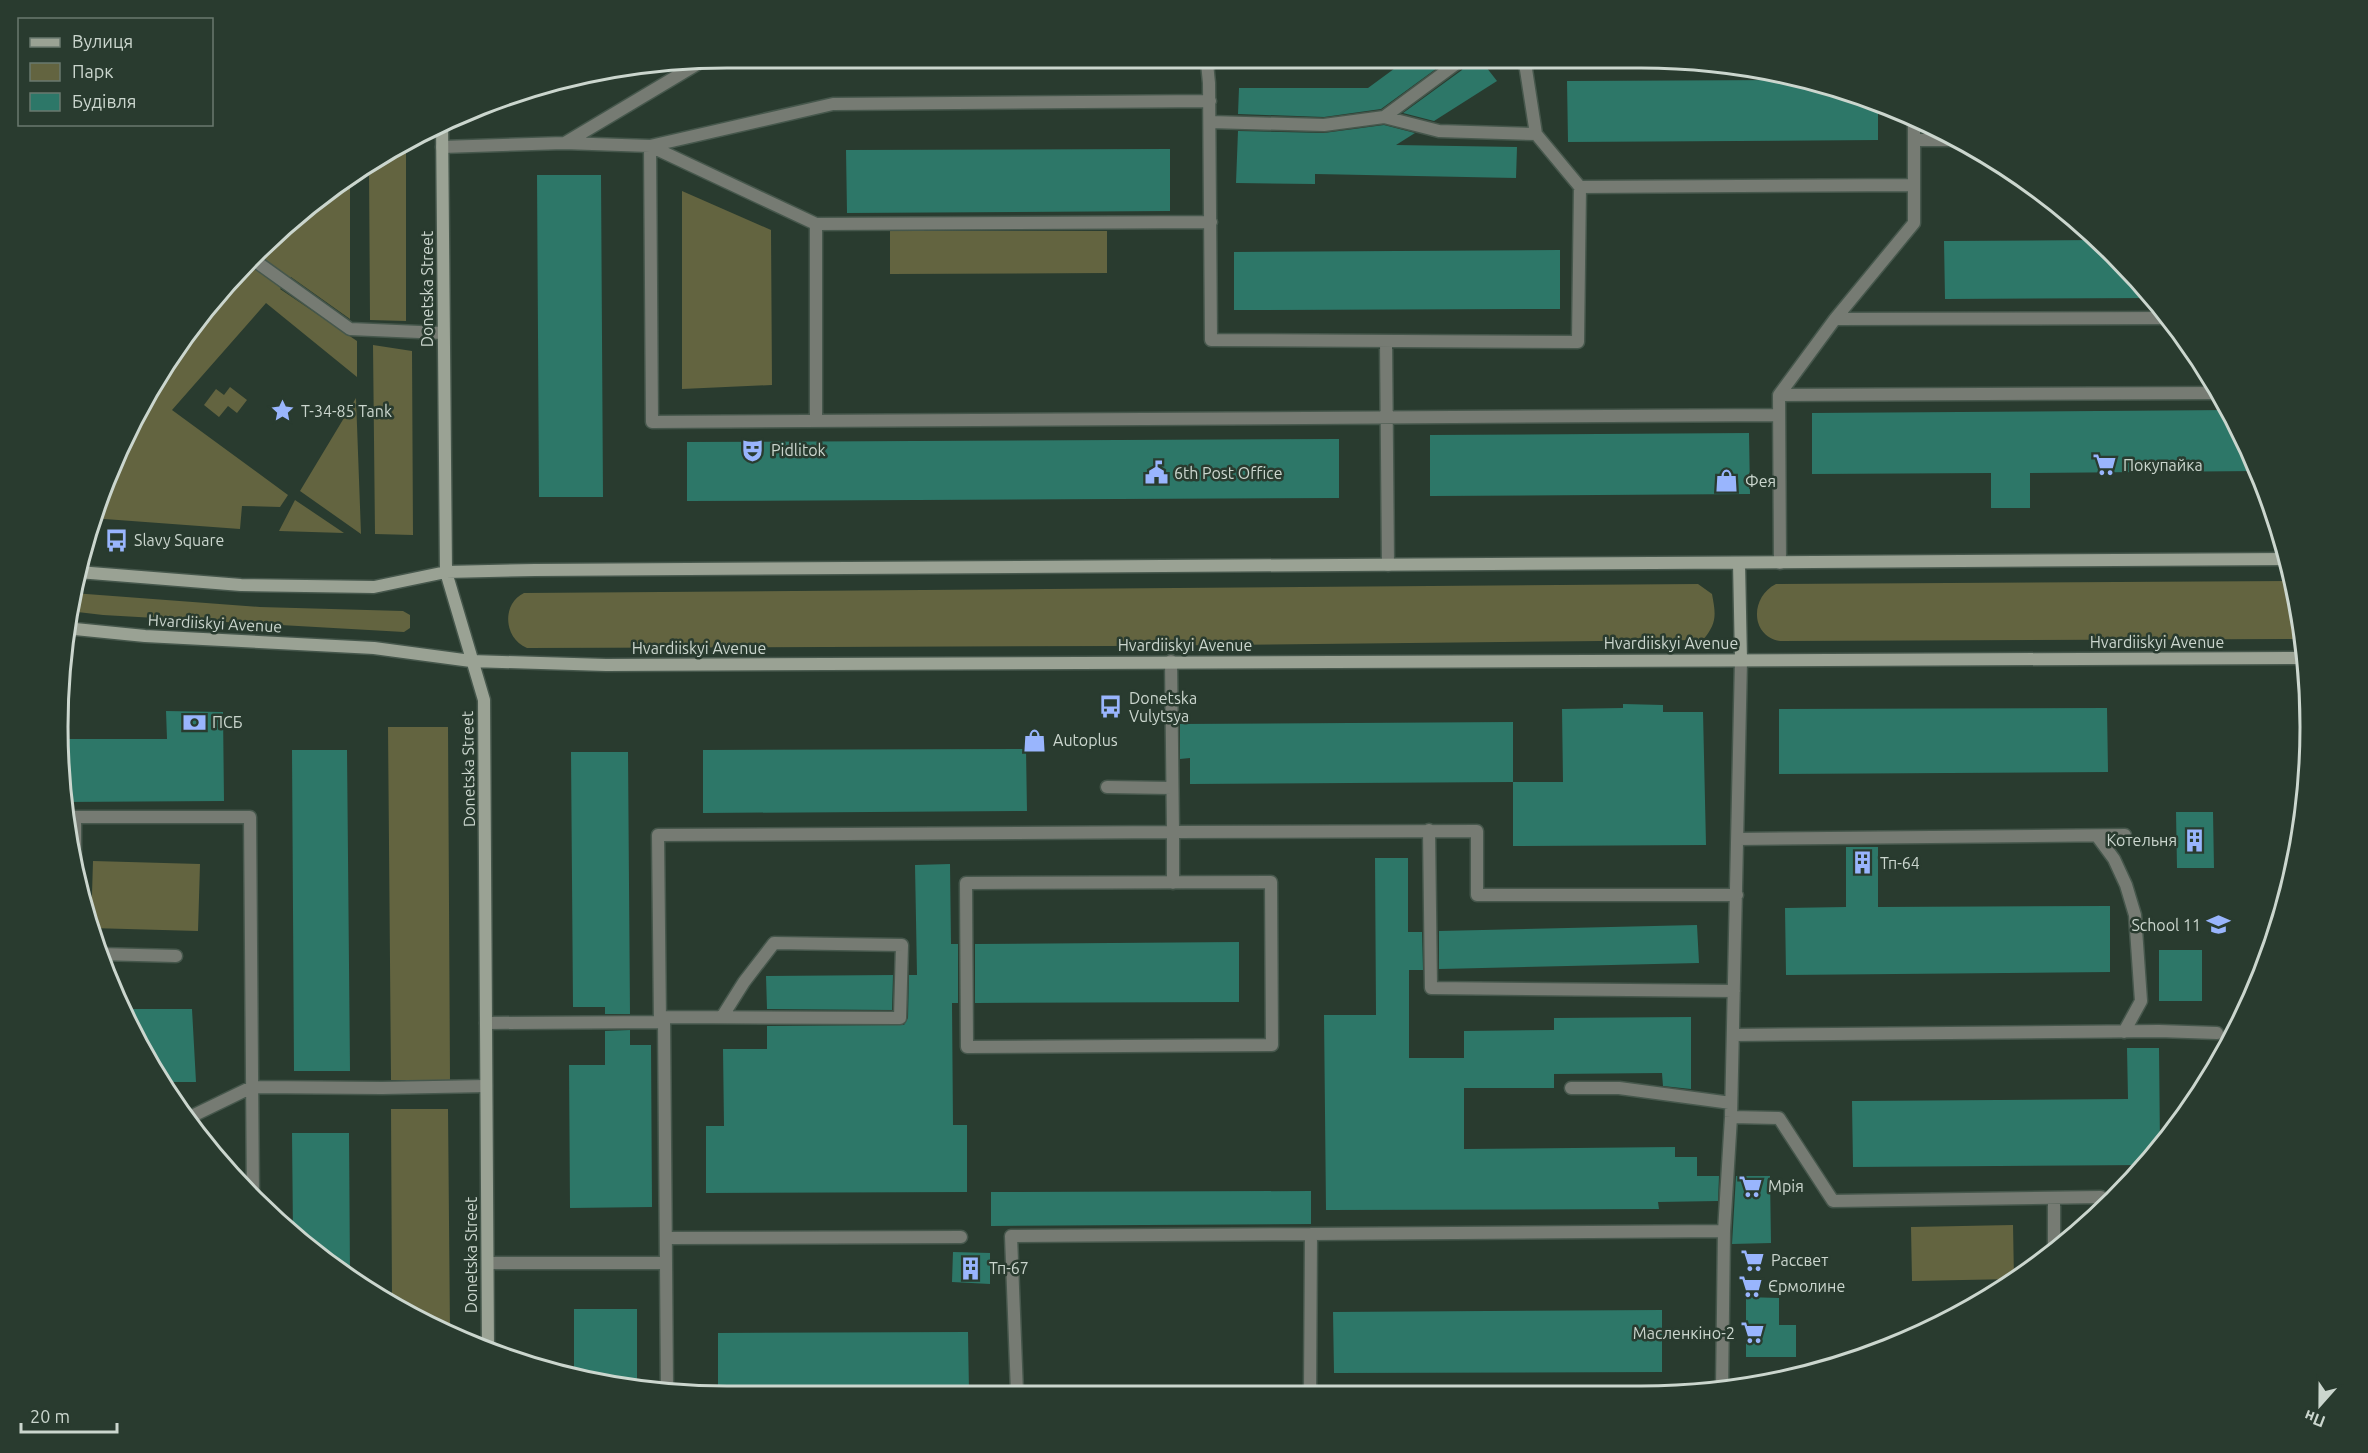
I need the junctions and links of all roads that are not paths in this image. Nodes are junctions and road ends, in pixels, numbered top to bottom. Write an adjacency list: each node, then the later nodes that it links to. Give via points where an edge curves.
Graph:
1 (1207, 68): 5 (lane)
2 (1449, 68): 6 (lane)
3 (1526, 68): 10 (lane)
4 (689, 69): 13 (lane)
5 (1210, 101): 7 (lane); 14 (lane, via 832,104)
6 (1384, 117): 7 (lane, via 1324,125); 10 (lane, via 1439,131)
7 (1210, 122): 18 (lane)
8 (1914, 127): 11 (lane)
9 (442, 132): 15 (main road, Donetska Street)
10 (1536, 134): 17 (lane)
11 (1914, 140): 12 (lane); 16 (lane)
12 (1942, 140)
13 (564, 143): 14 (lane); 15 (lane)
14 (650, 146): 19 (lane); 29 (lane, via 652,422)
15 (442, 147): 23 (main road, Donetska Street)
16 (1914, 185): 17 (lane); 22 (lane, via 1914,223)
17 (1580, 187): 24 (lane, via 1578,342)
18 (1210, 222): 19 (lane); 24 (lane, via 1211,340)
19 (816, 224): 29 (lane)
20 (259, 263): 23 (lane, via 350,329)
21 (2158, 318): 22 (lane)
22 (1835, 319): 26 (lane)
23 (443, 333): 34 (main road, Donetska Street)
24 (1386, 341): 28 (lane)
25 (2210, 393): 26 (lane)
26 (1779, 395): 27 (lane)
27 (1779, 415): 28 (lane); 31 (lane)
28 (1386, 418): 29 (lane); 33 (lane)
29 (816, 421)
30 (2279, 559): 31 (main road)
31 (1780, 562): 32 (main road)
32 (1739, 563): 33 (main road); 38 (main road)
33 (1388, 565): 34 (main road)
34 (446, 572): 35 (main road, via 374,587 241,585); 39 (main road, Donetska Street)
35 (86, 573)
36 (75, 629): 39 (main road, Hvardiiskyi Avenue, via 374,648)
37 (2297, 658): 38 (main road, Hvardiiskyi Avenue)
38 (1741, 660): 40 (main road, Hvardiiskyi Avenue); 48 (lane)
39 (471, 661): 40 (main road, Hvardiiskyi Avenue, via 606,665); 56 (main road, Donetska Street, via 483,700)
40 (1171, 661): 42 (lane)
41 (1107, 787): 42 (lane)
42 (1172, 788): 45 (lane)
43 (74, 817): 61 (lane, via 250,817)
44 (1429, 830): 45 (lane); 50 (lane, via 1477,831 1478,895); 53 (lane, via 1431,988)
45 (1173, 832): 49 (lane); 55 (lane, via 658,835)
46 (2125, 835): 47 (lane)
47 (2097, 836): 48 (lane); 57 (lane, via 2114,859 2135,915 2141,1001)
48 (1738, 839): 50 (lane)
49 (1173, 883): 49 (lane, via 966,884 967,1047 1272,1045 1271,882)
50 (1737, 896): 53 (lane)
51 (108, 954): 52 (lane)
52 (176, 956)
53 (1734, 991): 59 (lane)
54 (722, 1017): 54 (lane, via 774,943 902,945 900,1018); 55 (lane)
55 (660, 1019): 56 (lane); 72 (lane, via 664,1022)
56 (486, 1023): 60 (main road, Donetska Street)
57 (2124, 1032): 58 (lane); 59 (lane)
58 (2217, 1033)
59 (1733, 1035): 63 (lane)
60 (486, 1086): 61 (lane); 74 (main road, Donetska Street)
61 (252, 1087): 64 (lane); 66 (lane)
62 (1571, 1088): 63 (lane, via 1619,1088)
63 (1731, 1104): 65 (lane)
64 (195, 1115)
65 (1731, 1117): 68 (lane, via 1779,1118 1833,1201); 69 (lane)
66 (253, 1184)
67 (2102, 1197): 68 (lane)
68 (2054, 1198): 73 (lane)
69 (1724, 1232): 70 (lane); 77 (lane)
70 (1311, 1233): 79 (lane, via 1011,1236); 80 (lane)
71 (961, 1237): 72 (lane)
72 (666, 1238): 75 (lane)
73 (2054, 1240)
74 (488, 1263): 75 (lane); 76 (main road, Donetska Street)
75 (666, 1263): 78 (lane)
76 (488, 1340)
77 (1722, 1381)
78 (667, 1383)
79 (1017, 1386)
80 (1310, 1386)

